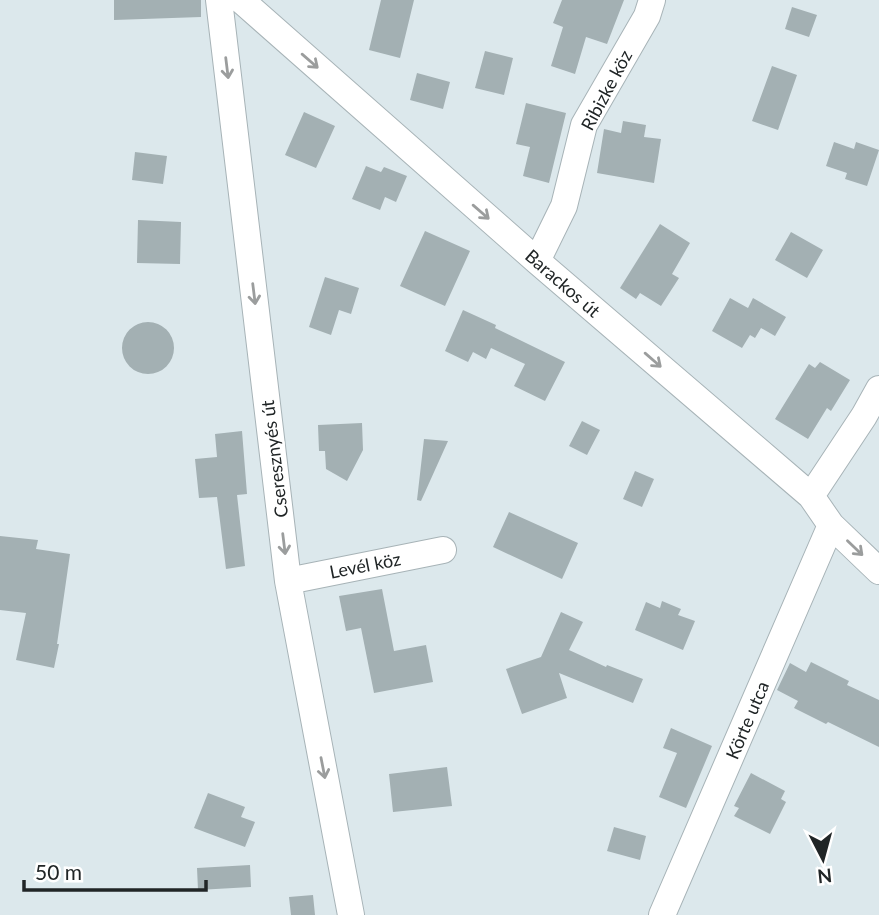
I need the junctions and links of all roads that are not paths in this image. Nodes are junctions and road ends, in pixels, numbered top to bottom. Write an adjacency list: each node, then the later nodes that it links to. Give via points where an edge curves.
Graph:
1 (219, 0): 10 (street, Cseresznyés út, one-way to 10)
2 (241, 0): 4 (street, Barackos út, one-way to 4)
3 (652, 0): 4 (street, Ribizke köz, via 584,125 564,206)
4 (537, 261): 6 (street, Barackos út, one-way to 6)
5 (879, 389): 6 (street)
6 (811, 496): 7 (street, Barackos út)
7 (831, 525): 9 (street, Barackos út, one-way to 9); 12 (street, Körte utca)
8 (443, 550): 10 (street, Levél köz)
9 (879, 571)
10 (288, 581): 11 (street, Cseresznyés út, one-way to 11)
11 (351, 915)
12 (663, 915)

